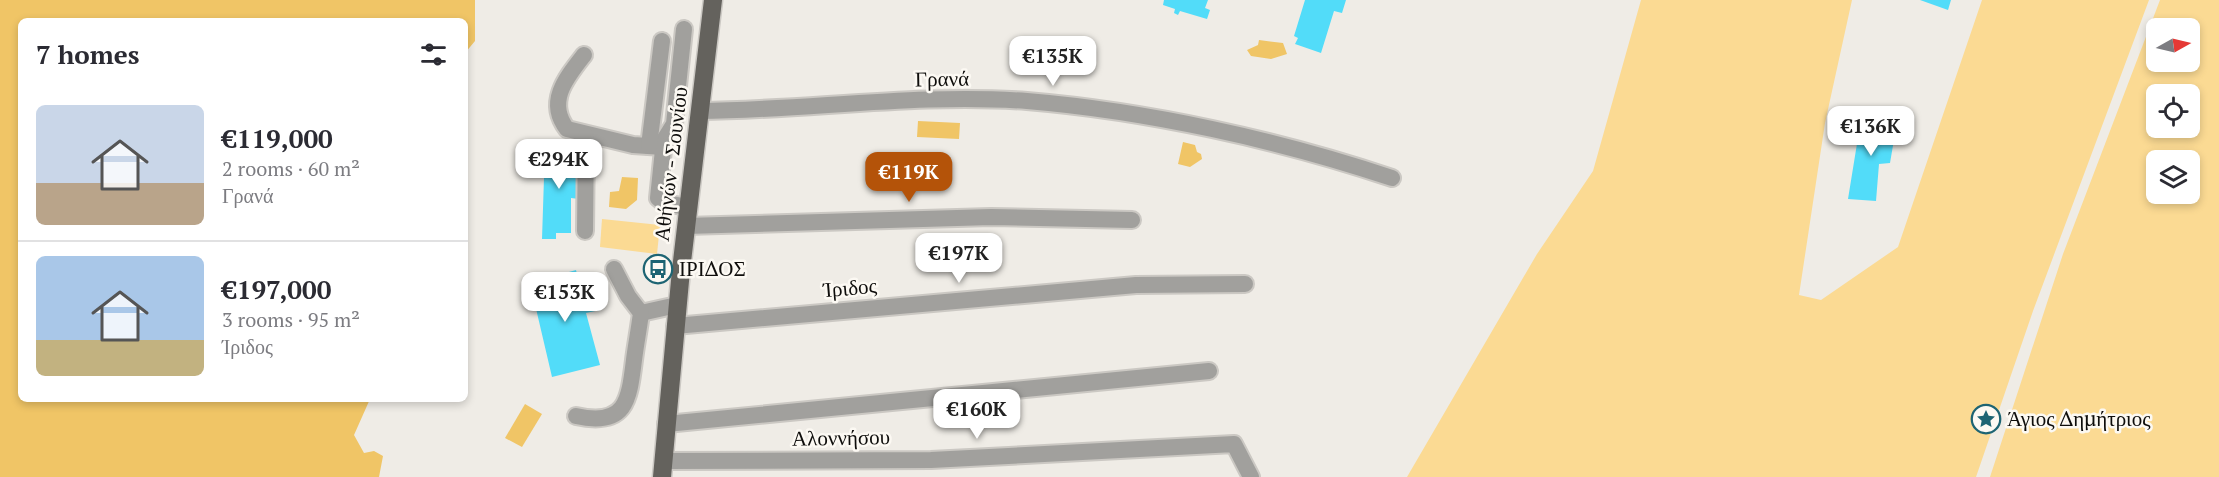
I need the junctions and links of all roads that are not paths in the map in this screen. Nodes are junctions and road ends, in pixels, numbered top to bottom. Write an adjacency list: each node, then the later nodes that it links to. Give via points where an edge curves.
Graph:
1 (710, 0): 5 (main road, Αθήνών - Σουνίου)
2 (684, 29): 7 (street, via 674,124)
3 (662, 41): 7 (street)
4 (584, 55): 6 (street, via 566,79 557,108 567,129)
5 (700, 111): 8 (street, Γρανά, via 954,100 1027,101 1312,151); 9 (main road, Αθήνών - Σουνίου)
6 (586, 136): 7 (street); 12 (street)
7 (656, 147): 9 (street, via 658,198 664,203)
8 (1392, 178)
9 (688, 207): 11 (main road, Αθήνών - Σουνίου)
10 (1131, 220): 11 (street, via 990,217)
11 (686, 226): 15 (main road, Αθήνών - Σουνίου)
12 (585, 231)
13 (614, 269): 16 (street)
14 (1245, 284): 17 (street, Ίριδος, via 1136,285)
15 (677, 305): 16 (street); 17 (main road, Αθήνών - Σουνίου)
16 (641, 313): 19 (street, via 626,404 604,418)
17 (675, 326): 20 (main road, Αθήνών - Σουνίου)
18 (1209, 371): 20 (street, Αλοννήσου)
19 (576, 416)
20 (666, 424): 21 (main road, Αθήνών - Σουνίου)
21 (663, 469): 22 (street, Αλοννήσου, via 1234,444)
22 (1251, 477)

